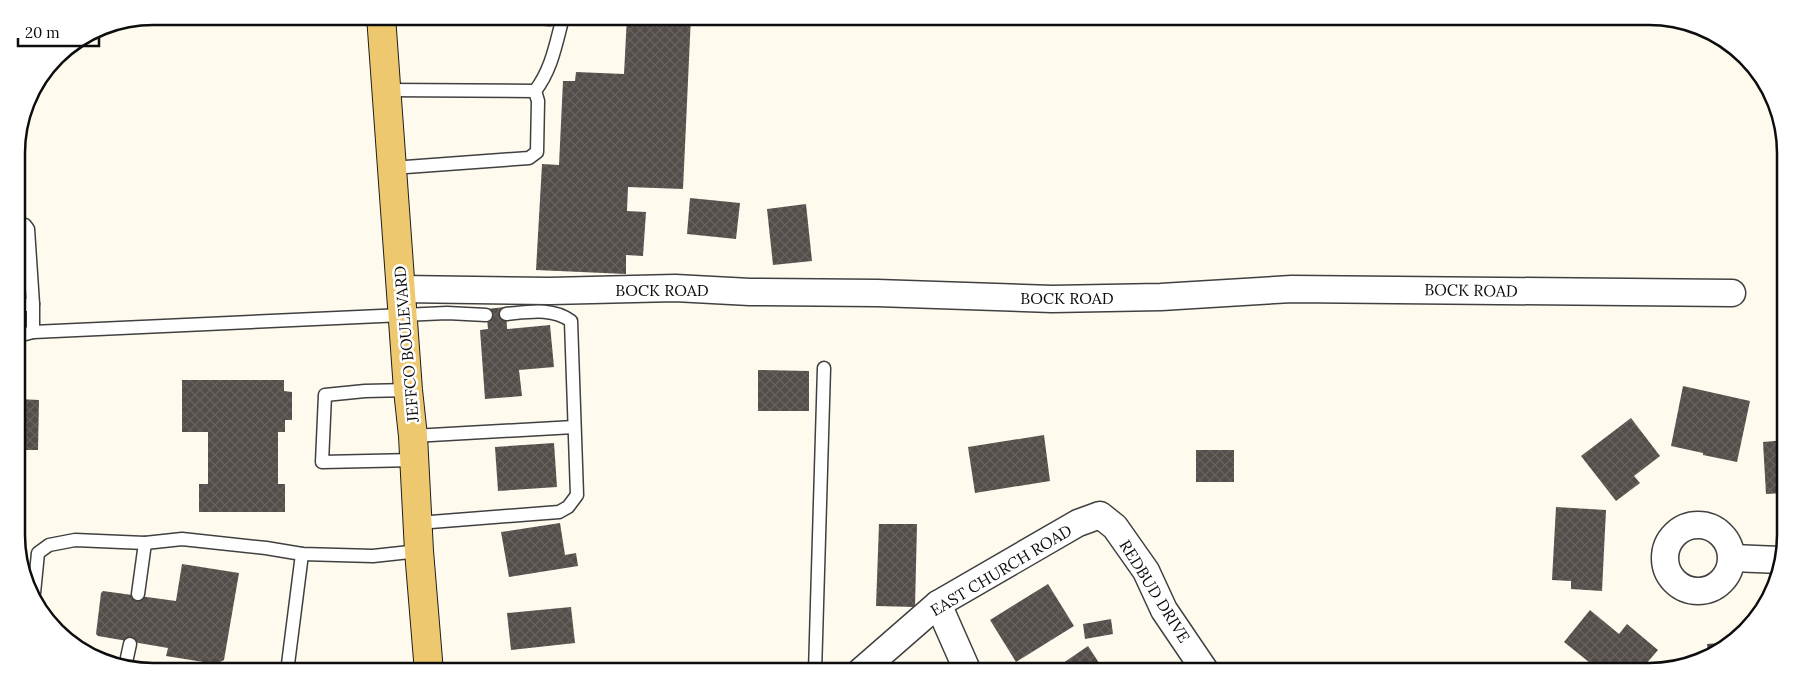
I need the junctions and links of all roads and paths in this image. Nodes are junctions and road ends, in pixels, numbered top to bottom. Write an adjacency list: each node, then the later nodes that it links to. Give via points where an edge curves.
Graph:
1 (382, 25): 3 (main road, JEFFCO BOULEVARD)
2 (562, 25): 4 (lane, via 551,64)
3 (386, 90): 4 (lane); 5 (main road, JEFFCO BOULEVARD)
4 (535, 91): 5 (lane, via 538,101 537,152 529,158)
5 (392, 168): 8 (main road, JEFFCO BOULEVARD)
6 (25, 225): 9 (lane, via 28,229)
7 (1732, 293): 8 (street, BOCK ROAD, via 1292,289 1161,297 1052,299 675,288 550,291)
8 (402, 302): 12 (lane, via 447,313); 13 (lane); 16 (main road, JEFFCO BOULEVARD)
9 (33, 304): 10 (lane); 13 (lane)
10 (25, 305)
11 (506, 314): 17 (lane, via 540,311 570,321)
12 (486, 315)
13 (33, 332): 14 (lane)
14 (25, 334)
15 (824, 368): 35 (lane)
16 (408, 390): 18 (main road, JEFFCO BOULEVARD); 18 (lane, via 325,396 322,462)
17 (574, 427): 18 (lane); 20 (lane, via 577,495 568,507 558,512)
18 (414, 448): 20 (main road, JEFFCO BOULEVARD)
19 (1100, 514): 28 (street, EAST CHURCH ROAD, via 1078,523); 38 (street, REDBUD DRIVE, via 1115,527 1146,571 1164,610)
20 (418, 523): 22 (main road, JEFFCO BOULEVARD)
21 (145, 543): 23 (lane, via 182,539); 26 (lane, via 75,540 49,545 38,554); 27 (lane)
22 (419, 551): 23 (lane, via 372,556); 29 (main road, JEFFCO BOULEVARD)
23 (302, 554): 32 (lane)
24 (1732, 558): 25 (street)
25 (1775, 560)
26 (35, 584)
27 (138, 594)
28 (938, 604): 36 (street, EAST CHURCH ROAD); 37 (street)
29 (427, 636): 33 (main road); 34 (main road, JEFFCO BOULEVARD)
30 (130, 644): 31 (lane)
31 (126, 661)
32 (288, 663)
33 (414, 663)
34 (428, 663)
35 (815, 663)
36 (870, 663)
37 (964, 663)
38 (1200, 663)

